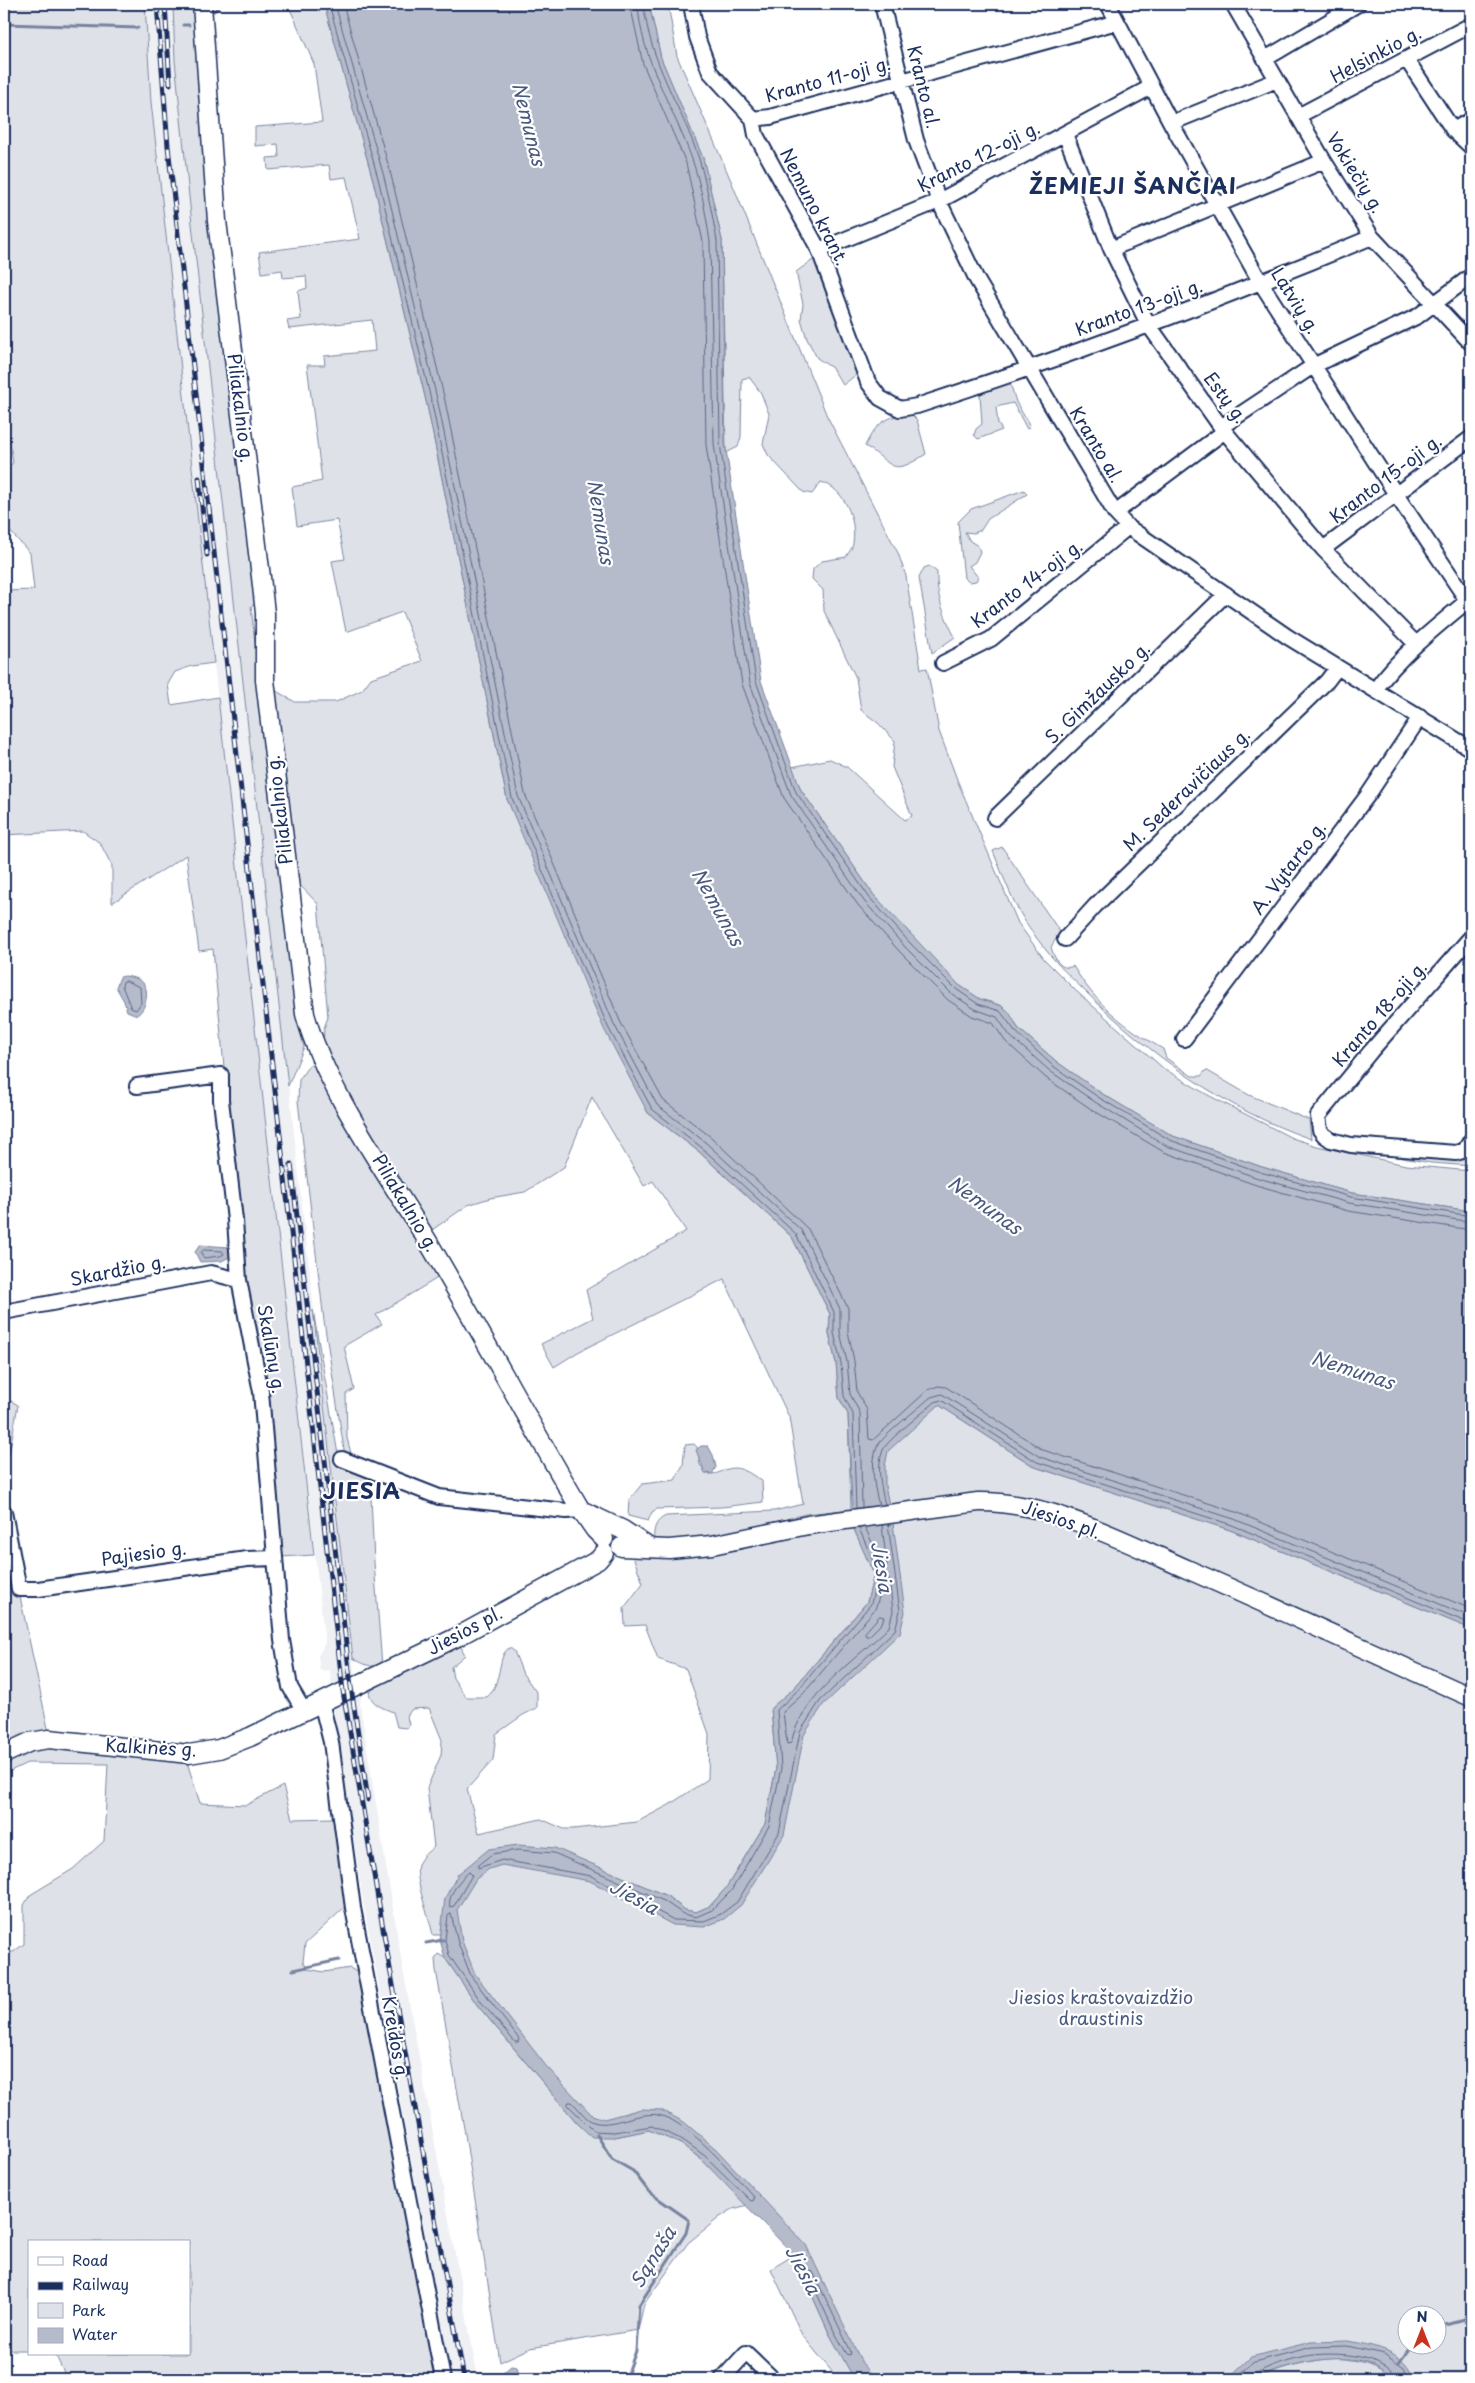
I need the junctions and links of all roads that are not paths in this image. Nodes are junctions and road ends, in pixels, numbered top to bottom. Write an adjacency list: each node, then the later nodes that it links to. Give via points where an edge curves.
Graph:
1 (202, 4): 58 (main road, Piliakalnio g., via 217,221 265,613 265,680 305,1014 317,1051 349,1111 454,1284)
2 (692, 4): 15 (street, Nemuno krant., via 698,37 710,72)
3 (882, 4): 11 (street, Kranto al.)
4 (1108, 4): 7 (street, Latvių g.)
5 (1234, 4): 9 (street, Vokiečių g.)
6 (1358, 4): 9 (street)
7 (1117, 22): 11 (street, Kranto 11-oji g.); 13 (street, Latvių g.)
8 (1471, 25): 10 (street, Helsinkio g.)
9 (1265, 59): 12 (street, Vokiečių g.)
10 (1407, 60): 14 (street, Helsinkio g.); 18 (street)
11 (901, 80): 15 (street, Kranto 11-oji g., via 770,117); 22 (street, Kranto al., via 916,140)
12 (1277, 80): 14 (street, Vokiečių g.); 17 (street)
13 (1151, 87): 17 (street, Latvių g.); 19 (street, Kranto 12-oji g.)
14 (1298, 116): 21 (street, Vokiečių g.)
15 (752, 119): 26 (street, Nemuno krant., via 756,135)
16 (1471, 120): 18 (street)
17 (1171, 123): 23 (street, Latvių g.)
18 (1453, 130): 20 (street)
19 (1065, 134): 22 (street, Kranto 12-oji g.); 25 (street, Estų g.)
20 (1471, 147)
21 (1324, 161): 23 (street); 24 (street, Vokiečių g.)
22 (939, 201): 26 (street, Kranto 12-oji g.); 33 (street, Kranto al., via 977,280)
23 (1217, 204): 25 (street); 28 (street, Latvių g.)
24 (1372, 237): 28 (street, Kranto 13-oji g.); 29 (street, Vokiečių g.)
25 (1111, 249): 30 (street, Estų g.)
26 (819, 250): 34 (street, Nemuno krant., via 868,382 880,398 900,409)
27 (1471, 276): 29 (street)
28 (1261, 283): 30 (street, Kranto 13-oji g.); 32 (street, Latvių g.)
29 (1435, 305): 31 (street, Vokiečių g.); 32 (street)
30 (1148, 324): 33 (street, Kranto 13-oji g.); 35 (street, Estų g.)
31 (1471, 343)
32 (1313, 366): 35 (street); 37 (street, Latvių g.)
33 (1030, 369): 34 (street, Kranto 13-oji g.); 38 (street, Kranto al.)
34 (917, 406)
35 (1223, 429): 38 (street); 40 (street, Estų g.)
36 (1471, 438): 37 (street, Kranto 15-oji g.)
37 (1397, 496): 40 (street, Kranto 15-oji g.); 42 (street, Latvių g.)
38 (1115, 513): 39 (street, Kranto al.)
39 (1128, 527): 41 (street, Kranto al.); 44 (street, Kranto 14-oji g., via 991,639)
40 (1323, 549): 43 (street, Estų g.)
41 (1226, 594): 45 (street, Kranto al.); 49 (street, S. Gimžausko g.)
42 (1470, 602): 43 (street)
43 (1416, 644): 46 (street)
44 (943, 663)
45 (1337, 668): 46 (street, Kranto al.); 51 (street, M. Sederavičiaus g.)
46 (1375, 690): 47 (street, Kranto al.)
47 (1420, 717): 48 (street, Kranto al.); 52 (street, A. Vytarto g., via 1368,794)
48 (1471, 749)
49 (995, 818)
50 (1471, 937): 54 (street, Kranto 18-oji g., via 1318,1116 1324,1135 1351,1145 1456,1152)
51 (1065, 939)
52 (1184, 1039)
53 (137, 1086): 55 (street, Skalūnų g., via 221,1075)
54 (1468, 1145)
55 (239, 1280): 56 (street, Skardžio g., via 211,1273); 62 (street, Skalūnų g., via 261,1392)
56 (4, 1312)
57 (342, 1460): 58 (street, via 439,1497)
58 (580, 1510): 60 (main road, Piliakalnio g.); 61 (main road, via 623,1530)
59 (4, 1512): 62 (street, Pajiesio g., via 19,1588 38,1589)
60 (604, 1546): 61 (main road, Jiesios pl., via 610,1556 621,1547); 64 (main road, Jiesios pl., via 598,1560 457,1637)
61 (650, 1548): 63 (main road, Jiesios pl., via 712,1545 841,1520 978,1502 1021,1505 1059,1517 1233,1589)
62 (274, 1558): 65 (street, Skalūnų g., via 286,1670 290,1687)
63 (1471, 1697)
64 (321, 1702): 65 (main road, Kalkinės g.); 67 (street, Kreidos g., via 331,1742 352,1908)
65 (304, 1711): 66 (main road, Kalkinės g., via 227,1746 189,1754 49,1739 30,1742)
66 (4, 1754)
67 (443, 2379)
68 (722, 2379): 69 (street, via 746,2354)
69 (773, 2379)

